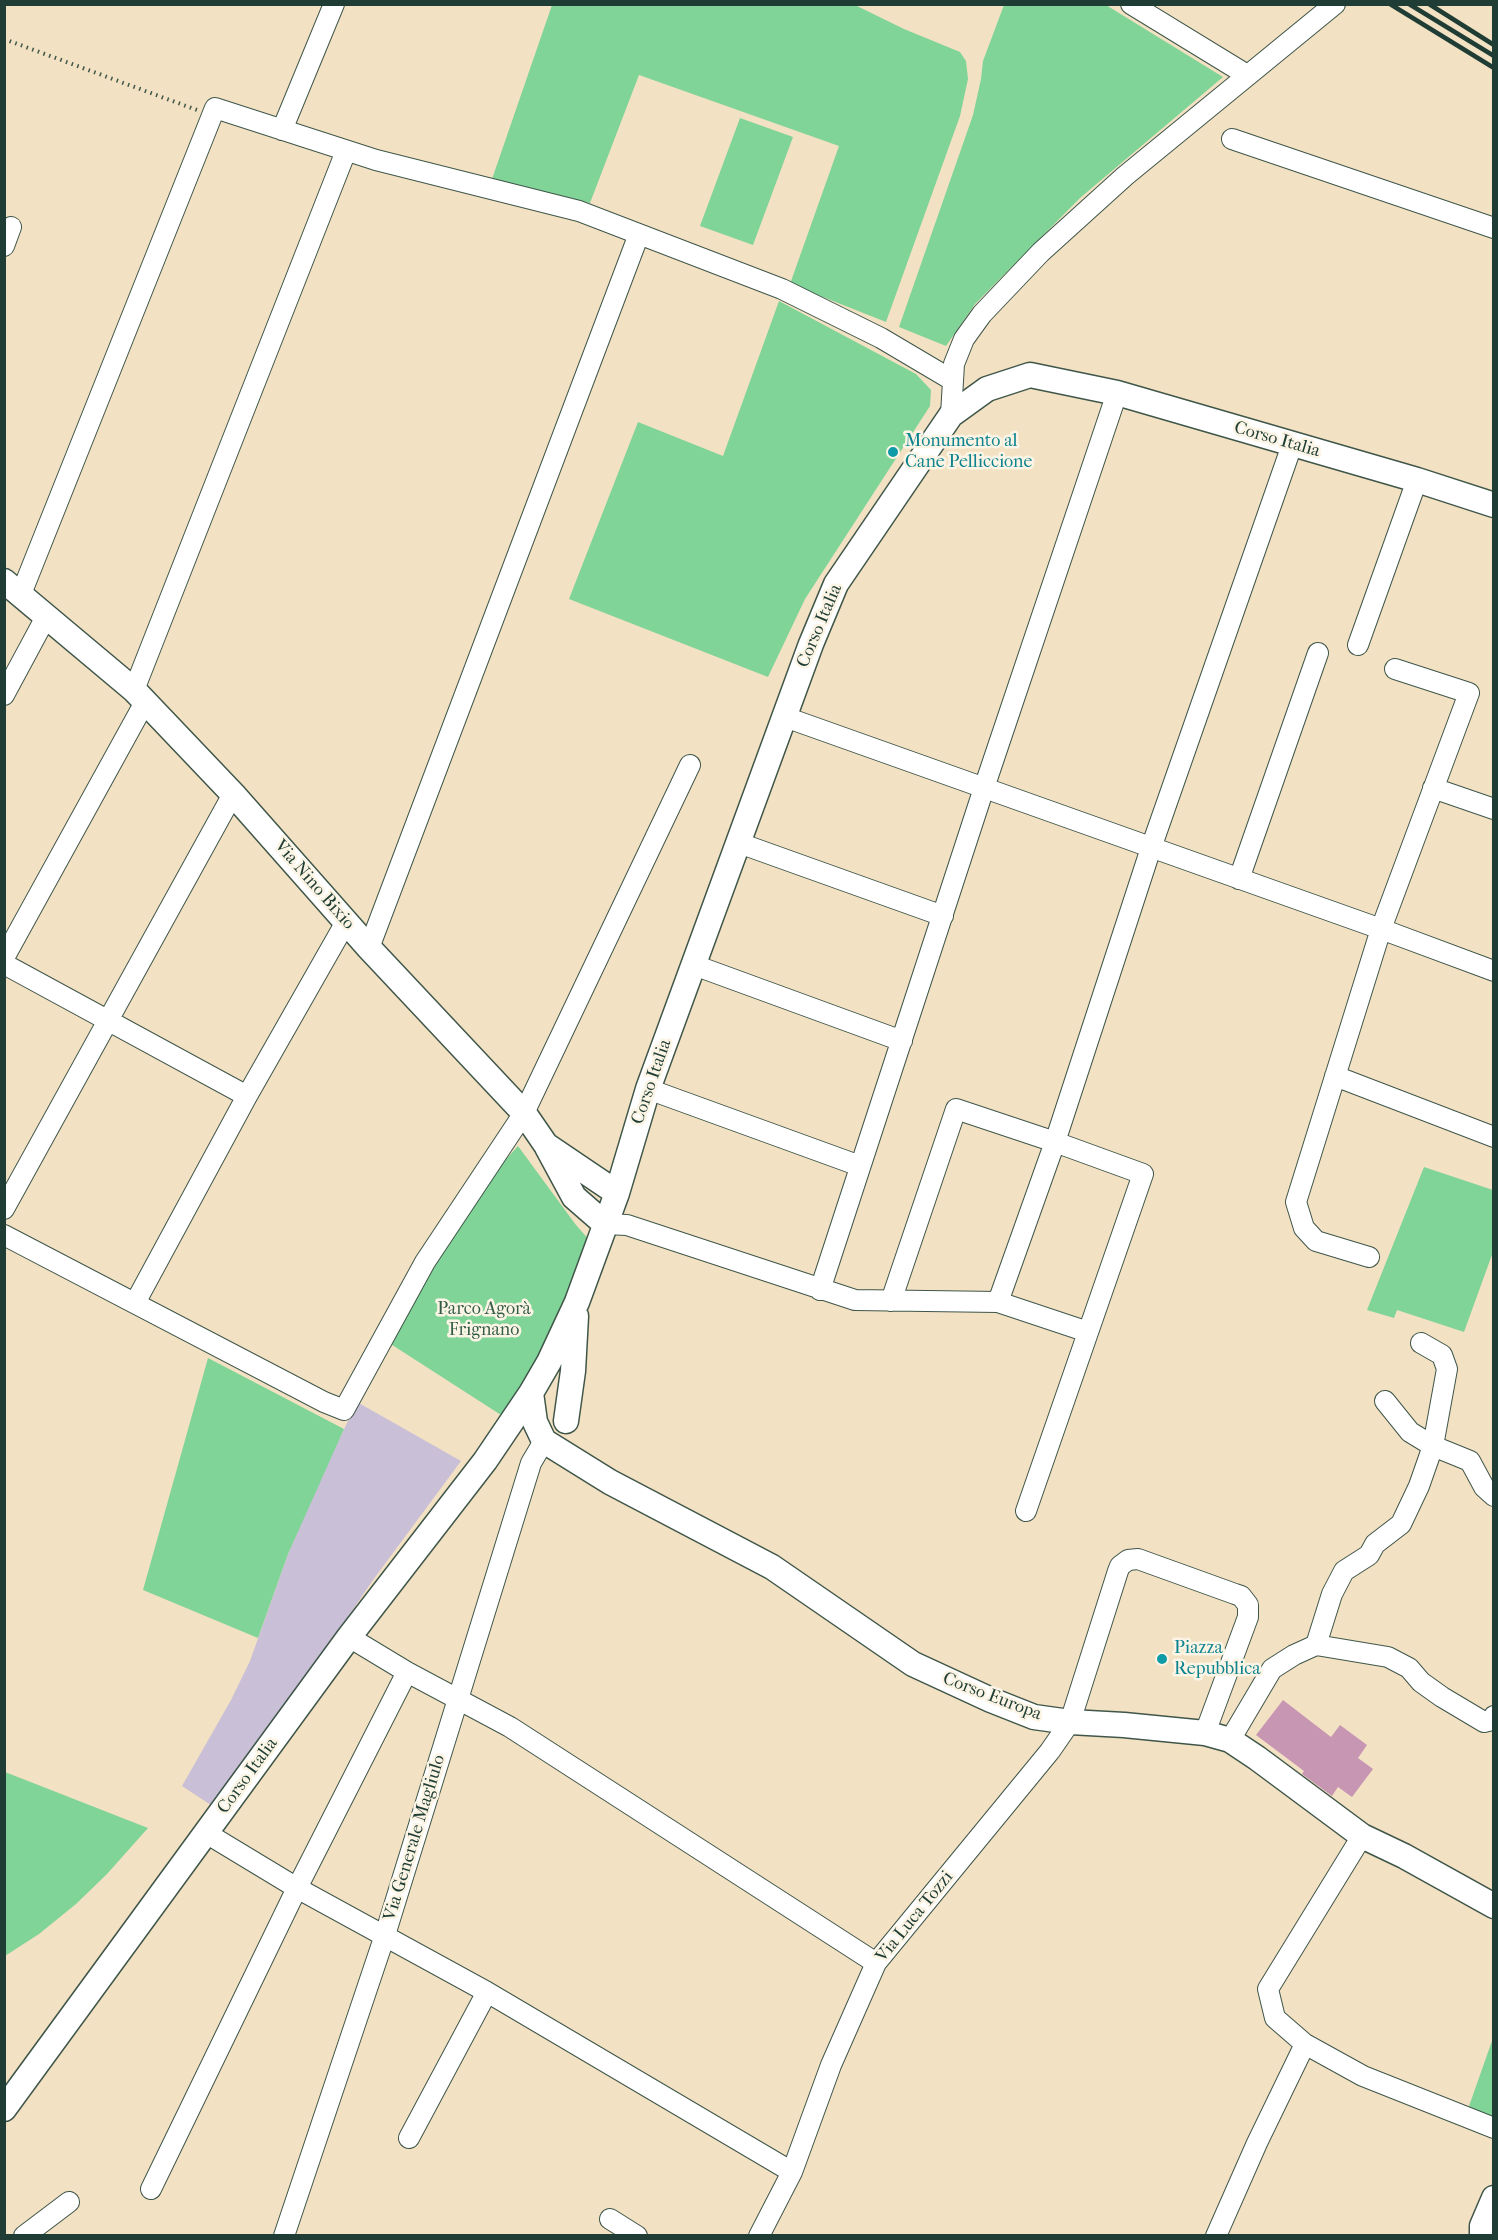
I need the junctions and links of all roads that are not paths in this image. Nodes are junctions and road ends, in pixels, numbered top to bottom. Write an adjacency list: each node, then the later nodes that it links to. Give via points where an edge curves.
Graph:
1 (334, 4): 5 (street)
2 (1131, 4): 4 (street)
3 (1335, 4): 4 (street)
4 (1247, 75): 12 (street, via 1080,216 982,314 963,339)
5 (282, 130): 7 (street); 18 (street, via 215,108)
6 (1232, 139): 9 (street)
7 (346, 151): 10 (street, via 579,211); 24 (street)
8 (11, 227): 11 (street)
9 (1494, 228)
10 (639, 234): 12 (street, via 782,289 881,338); 37 (street)
11 (4, 246)
12 (952, 380): 14 (street)
13 (1117, 393): 14 (street, Corso Italia, via 1030,375 987,389); 15 (street, Corso Italia); 27 (street)
14 (951, 415): 25 (street, Corso Italia, via 836,584)
15 (1292, 445): 16 (street, Corso Italia); 32 (street)
16 (1417, 480): 17 (street, Corso Italia); 20 (street)
17 (1494, 506)
18 (13, 588): 19 (street, Via Nino Bixio)
19 (47, 615): 23 (street); 24 (street, Via Nino Bixio)
20 (1358, 645)
21 (1318, 653): 33 (street)
22 (1395, 669): 28 (street, via 1469,693)
23 (4, 695)
24 (139, 696): 29 (street, Via Nino Bixio); 38 (street)
25 (785, 717): 27 (street); 31 (street, Corso Italia)
26 (690, 765): 47 (street)
27 (984, 788): 32 (street); 34 (street)
28 (1432, 788): 30 (street); 36 (street)
29 (233, 794): 35 (street, Via Nino Bixio); 42 (street)
30 (1494, 809)
31 (739, 843): 34 (street); 40 (street, Corso Italia)
32 (1151, 848): 33 (street); 49 (street)
33 (1239, 879): 36 (street)
34 (943, 916): 43 (street)
35 (346, 922): 37 (street, Via Nino Bixio); 46 (street)
36 (1381, 929): 41 (street); 44 (street)
37 (369, 948): 47 (street, Via Nino Bixio)
38 (4, 958)
39 (4, 964): 42 (street)
40 (693, 965): 43 (street); 45 (street, Corso Italia)
41 (1494, 971)
42 (108, 1018): 46 (street); 53 (street)
43 (902, 1041): 51 (street)
44 (1335, 1076): 48 (street); 56 (street, via 1296,1202 1304,1228 1316,1241)
45 (648, 1089): 51 (street); 52 (street, Corso Italia)
46 (247, 1095): 61 (street)
47 (524, 1113): 50 (street, Via Nino Bixio); 61 (street, via 425,1262 344,1410)
48 (1494, 1137)
49 (1055, 1142): 58 (street, via 956,1109); 60 (street); 62 (street, via 1143,1174)
50 (546, 1145): 52 (street, Via Nino Bixio); 54 (street, via 574,1197)
51 (860, 1166): 57 (street)
52 (617, 1193): 54 (street, Corso Italia)
53 (4, 1209)
54 (605, 1224): 57 (street, via 627,1225); 59 (street, Corso Italia)
55 (4, 1235): 61 (street)
56 (1370, 1257)
57 (820, 1290): 58 (street, via 855,1300)
58 (891, 1301): 60 (street)
59 (577, 1302): 64 (street, Corso Italia); 66 (street)
60 (998, 1302): 62 (street)
61 (135, 1303)
62 (1088, 1332): 72 (street)
63 (1421, 1343): 69 (street, via 1442,1355 1447,1369)
64 (531, 1393): 66 (street, via 552,1401); 67 (street, via 535,1422); 68 (street, Corso Italia)
65 (1385, 1401): 69 (street, via 1410,1432)
66 (566, 1421): 70 (street)
67 (544, 1441): 68 (street, via 521,1439); 70 (street); 76 (street, Via Generale Magliulo, via 531,1463)
68 (495, 1445): 73 (street, Corso Italia)
69 (1433, 1446): 71 (street, via 1470,1461); 74 (street, via 1401,1524 1375,1544 1369,1555 1344,1571 1332,1594)
70 (576, 1460): 78 (street, Corso Europa, via 610,1482 772,1567 913,1664 1034,1717)
71 (1494, 1496)
72 (1026, 1511)
73 (349, 1637): 75 (street); 81 (street, Corso Italia)
74 (1316, 1645): 77 (street, via 1388,1657 1484,1722); 80 (street, via 1272,1669)
75 (407, 1672): 76 (street); 83 (street)
76 (457, 1698): 85 (street, Via Generale Magliulo); 86 (street, via 539,1746)
77 (1494, 1716)
78 (1070, 1722): 79 (street, Corso Europa); 79 (street, via 1118,1571 1133,1559 1235,1593 1248,1605 1248,1617); 86 (street, Via Luca Tozzi, via 1043,1761)
79 (1205, 1733): 80 (street, Corso Europa)
80 (1230, 1740): 82 (street, Corso Europa)
81 (206, 1833): 83 (street); 89 (street, Corso Italia)
82 (1362, 1836): 84 (street, Corso Europa); 88 (street, via 1268,1989 1275,2018)
83 (297, 1888): 85 (street); 93 (street)
84 (1494, 1906)
85 (385, 1935): 87 (street); 98 (street, Via Generale Magliulo)
86 (876, 1963): 92 (street, Via Luca Tozzi, via 831,2065)
87 (487, 1992): 91 (street); 92 (street)
88 (1305, 2044): 90 (street, via 1363,2076); 101 (street)
89 (4, 2109)
90 (1494, 2128)
91 (409, 2138)
92 (792, 2172): 100 (street, Via Luca Tozzi)
93 (151, 2189)
94 (1494, 2198): 102 (street)
95 (69, 2202): 97 (street)
96 (610, 2219): 99 (street)
97 (24, 2235)
98 (284, 2235)
99 (637, 2235)
100 (759, 2235)
101 (1216, 2235)
102 (1482, 2235)

